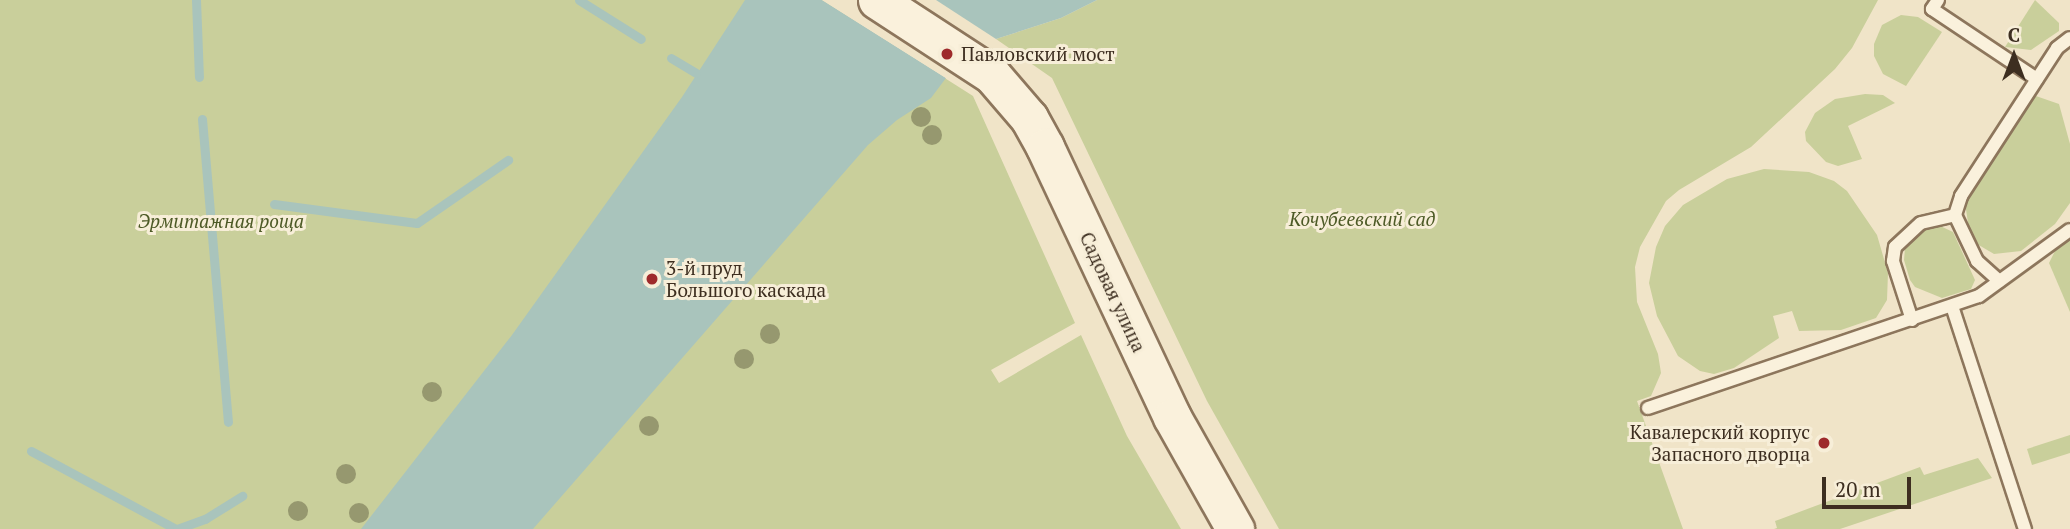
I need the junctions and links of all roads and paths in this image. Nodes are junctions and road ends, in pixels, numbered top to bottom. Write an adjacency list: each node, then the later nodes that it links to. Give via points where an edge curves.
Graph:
1 (877, 0): 11 (main road, Садовая улица, via 979,66 1014,97 1045,147 1172,417)
2 (1938, 0): 4 (lane, via 1932,9)
3 (2070, 38): 4 (lane, via 2057,48)
4 (2037, 79): 5 (lane, via 1961,196)
5 (1955, 215): 7 (lane, via 1978,261); 9 (lane, via 1921,223 1895,247 1893,261)
6 (2070, 230): 7 (lane)
7 (1999, 281): 8 (lane, via 1979,296)
8 (1952, 306): 9 (lane); 12 (lane)
9 (1912, 320): 10 (lane)
10 (1648, 408)
11 (1235, 529)
12 (2025, 529)

